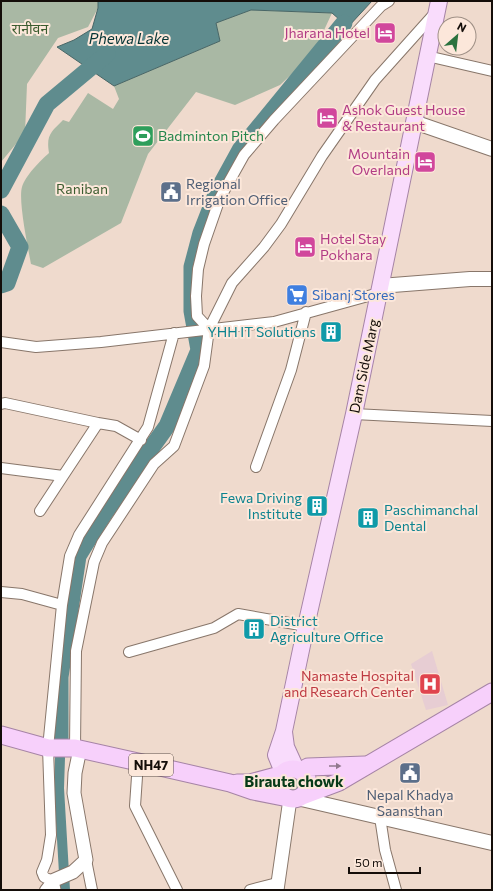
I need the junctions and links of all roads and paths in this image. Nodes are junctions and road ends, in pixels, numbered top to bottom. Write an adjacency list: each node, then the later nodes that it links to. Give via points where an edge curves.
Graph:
1 (389, 1): 10 (street, via 381,6 274,120 244,155 220,198 198,269 198,316)
2 (438, 6): 3 (main road, Dam Side Marg); 10 (street, via 376,80 322,156 281,224 232,283)
3 (427, 56): 4 (street); 5 (main road, Dam Side Marg)
4 (492, 71)
5 (414, 122): 6 (main road); 8 (main road, Dam Side Marg)
6 (492, 149)
7 (492, 279): 8 (main road, via 470,279)
8 (379, 290): 9 (street); 14 (main road, Dam Side Marg)
9 (306, 312): 10 (street, via 274,322); 18 (street, via 292,370)
10 (206, 329): 11 (street); 29 (street, via 204,366 174,446 154,464 134,492 102,543 94,562 76,652)
11 (174, 333): 12 (street, via 36,347); 17 (street, via 148,427)
12 (1, 342)
13 (1, 404): 16 (street)
14 (354, 414): 15 (street); 24 (main road, Dam Side Marg)
15 (492, 421)
16 (98, 423): 17 (street, via 116,426); 20 (street)
17 (141, 440): 23 (street, via 79,535 70,556)
18 (256, 467)
19 (1, 468): 20 (street)
20 (63, 476): 21 (street)
21 (40, 511)
22 (1, 592): 23 (street, via 22,594)
23 (62, 606): 28 (street)
24 (306, 626): 25 (street, via 238,614 214,628); 32 (main road, Dam Side Marg, via 284,731)
25 (129, 652)
26 (492, 692): 31 (highway, NH47)
27 (1, 735): 28 (highway, NH47)
28 (48, 748): 29 (highway, NH47); 38 (street, via 51,835 47,860 42,872)
29 (76, 749): 30 (highway, NH47); 37 (street, via 74,793)
30 (138, 762): 33 (highway, NH47); 41 (street, via 135,806)
31 (369, 764): 32 (highway, NH47, one-way to 31, via 308,767); 34 (highway, via 339,782)
32 (290, 772): 33 (highway, NH47, via 250,783); 34 (highway, via 278,779 278,788 283,796); 34 (highway, via 304,774 308,783 305,793)
33 (230, 783): 34 (highway, NH47, via 253,791)
34 (294, 798): 35 (main road); 39 (street)
35 (380, 817): 36 (main road); 43 (street, via 384,850)
36 (492, 843)
37 (86, 860): 38 (street, via 73,872); 40 (street)
38 (51, 885)
39 (277, 887): 42 (street)
40 (92, 890)
41 (177, 890)
42 (250, 890)
43 (396, 890)

